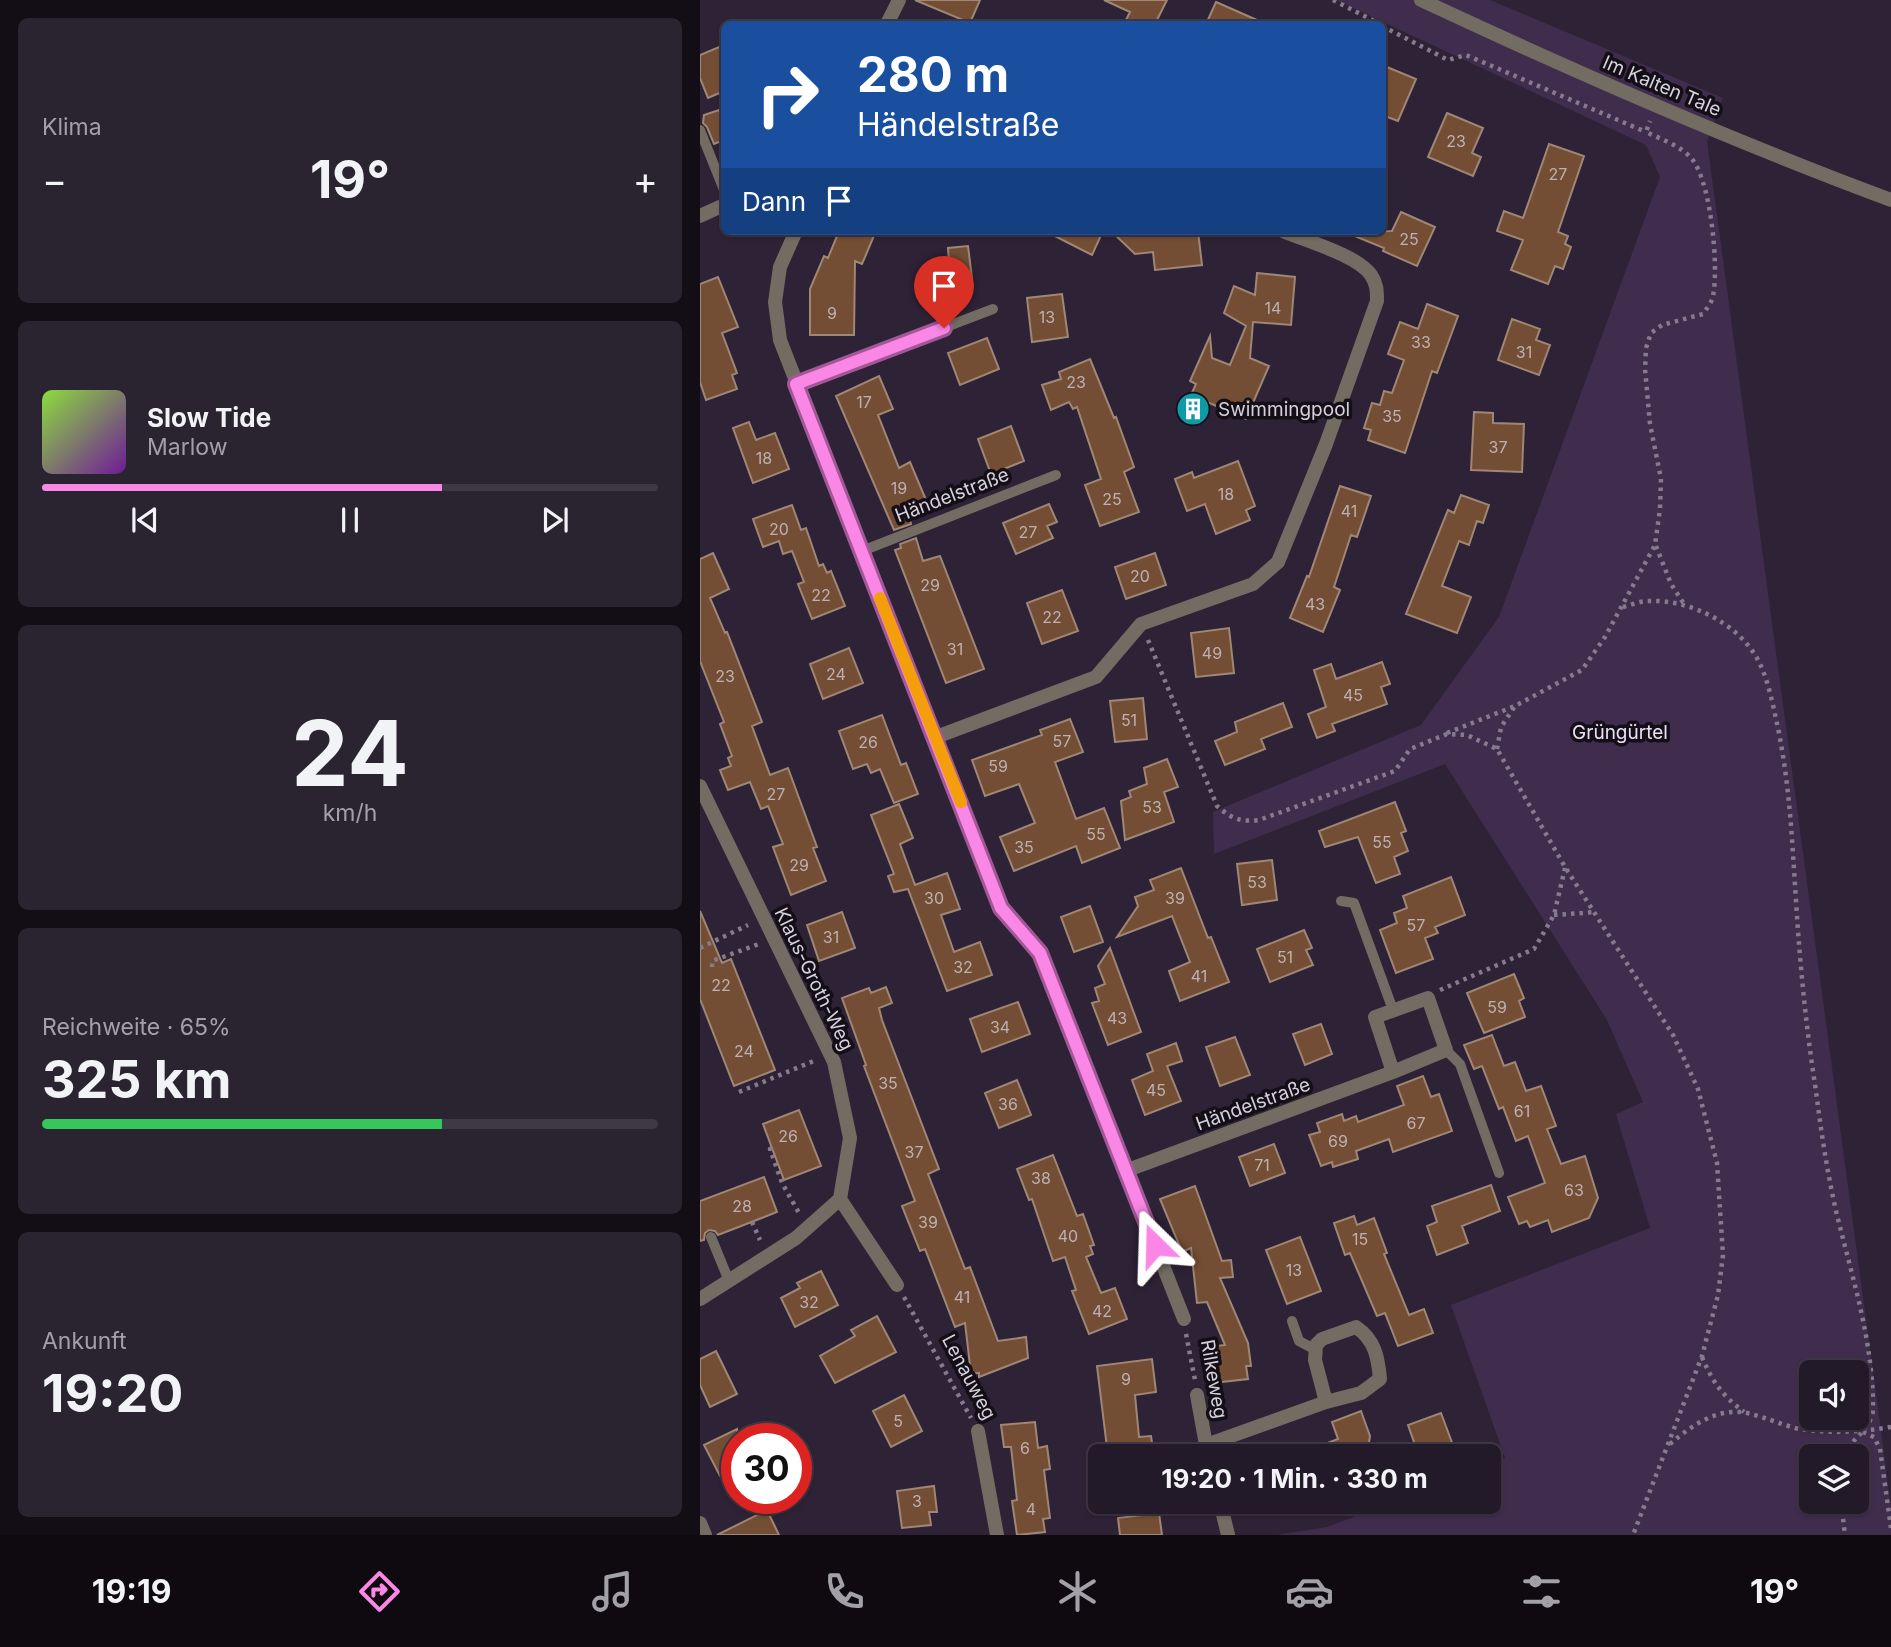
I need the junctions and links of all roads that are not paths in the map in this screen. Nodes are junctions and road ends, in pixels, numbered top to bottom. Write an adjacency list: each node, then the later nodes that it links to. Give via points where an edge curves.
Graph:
1 (899, 0): 3 (street)
2 (1421, 0): 6 (street, Im Kalten Tale, via 1541,56)
3 (892, 21)
4 (700, 130): 5 (lane)
5 (721, 182)
6 (1891, 200)
7 (721, 206): 8 (street)
8 (700, 216)
9 (794, 235): 12 (street, via 780,267 775,302 779,340)
10 (1292, 235): 15 (street, via 1356,262 1370,273 1377,301 1279,562 1253,584 1141,624 1096,677)
11 (993, 309): 12 (lane)
12 (796, 384): 14 (street)
13 (1056, 475): 14 (lane, Händelstraße)
14 (862, 551): 15 (street)
15 (936, 737): 21 (street, via 1001,908 1040,953)
16 (700, 786): 23 (street, Klaus-Groth-Weg, via 834,1062 850,1138)
17 (1341, 901): 18 (lane, via 1354,903)
18 (1392, 1010): 19 (street, via 1428,998); 20 (street, via 1375,1017)
19 (1446, 1050): 20 (street, Händelstraße); 22 (lane, via 1460,1064)
20 (1393, 1072): 21 (street, Händelstraße)
21 (1125, 1171): 28 (street)
22 (1499, 1173)
23 (840, 1199): 25 (street, via 796,1238); 26 (street)
24 (711, 1237): 25 (lane)
25 (729, 1281): 27 (street)
26 (897, 1285)
27 (700, 1299)
28 (1184, 1319)
29 (1292, 1321): 30 (lane, via 1299,1341)
30 (1316, 1350): 32 (street); 32 (street, Rilkeweg, via 1322,1339 1356,1326 1370,1336 1379,1363 1380,1380 1361,1392)
31 (1198, 1395): 34 (street, Rilkeweg)
32 (1325, 1402): 35 (street, Rilkeweg)
33 (978, 1431): 39 (street, Lenauweg)
34 (1206, 1444)
35 (1222, 1444)
36 (1223, 1514): 40 (street)
37 (700, 1523): 38 (street)
38 (705, 1535)
39 (997, 1535)
40 (1228, 1535)

